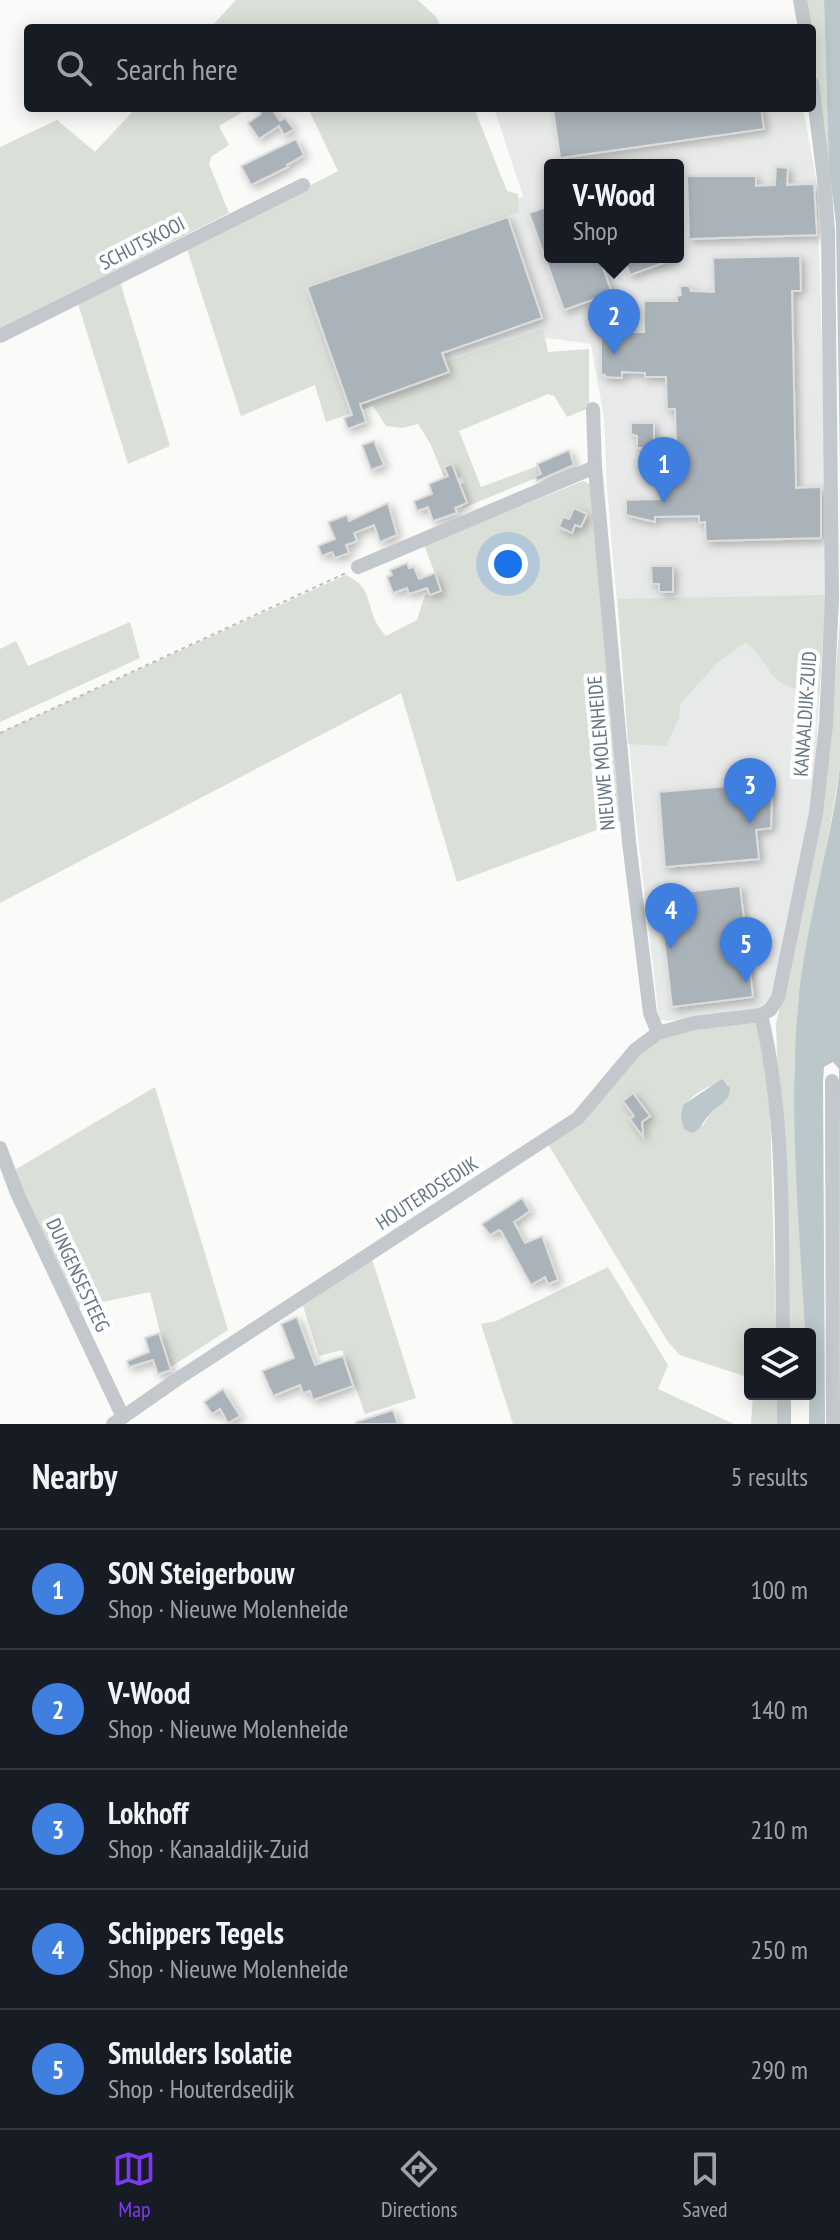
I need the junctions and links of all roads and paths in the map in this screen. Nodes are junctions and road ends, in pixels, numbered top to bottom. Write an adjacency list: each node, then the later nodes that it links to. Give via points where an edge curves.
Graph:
1 (800, 0): 2 (street)
2 (804, 24)
3 (816, 112): 10 (street, KANAALDIJK-ZUID, via 828,258 832,598 826,724 816,813 778,998)
4 (303, 185): 5 (street, SCHUTSKOOI)
5 (0, 336)
6 (593, 409): 7 (street, NIEUWE MOLENHEIDE)
7 (595, 467): 8 (street); 11 (street, NIEUWE MOLENHEIDE, via 629,842 650,1013)
8 (358, 567): 9 (path)
9 (0, 733)
10 (761, 1015): 11 (street, HOUTERDSEDIJK); 14 (street, via 778,1135)
11 (658, 1033): 16 (street, HOUTERDSEDIJK, via 635,1050 578,1118)
12 (832, 1081): 18 (street)
13 (0, 1148): 16 (street, DUNGENSESTEEG)
14 (783, 1328)
15 (784, 1400): 17 (street)
16 (118, 1420)
17 (784, 1424)
18 (833, 1424)

